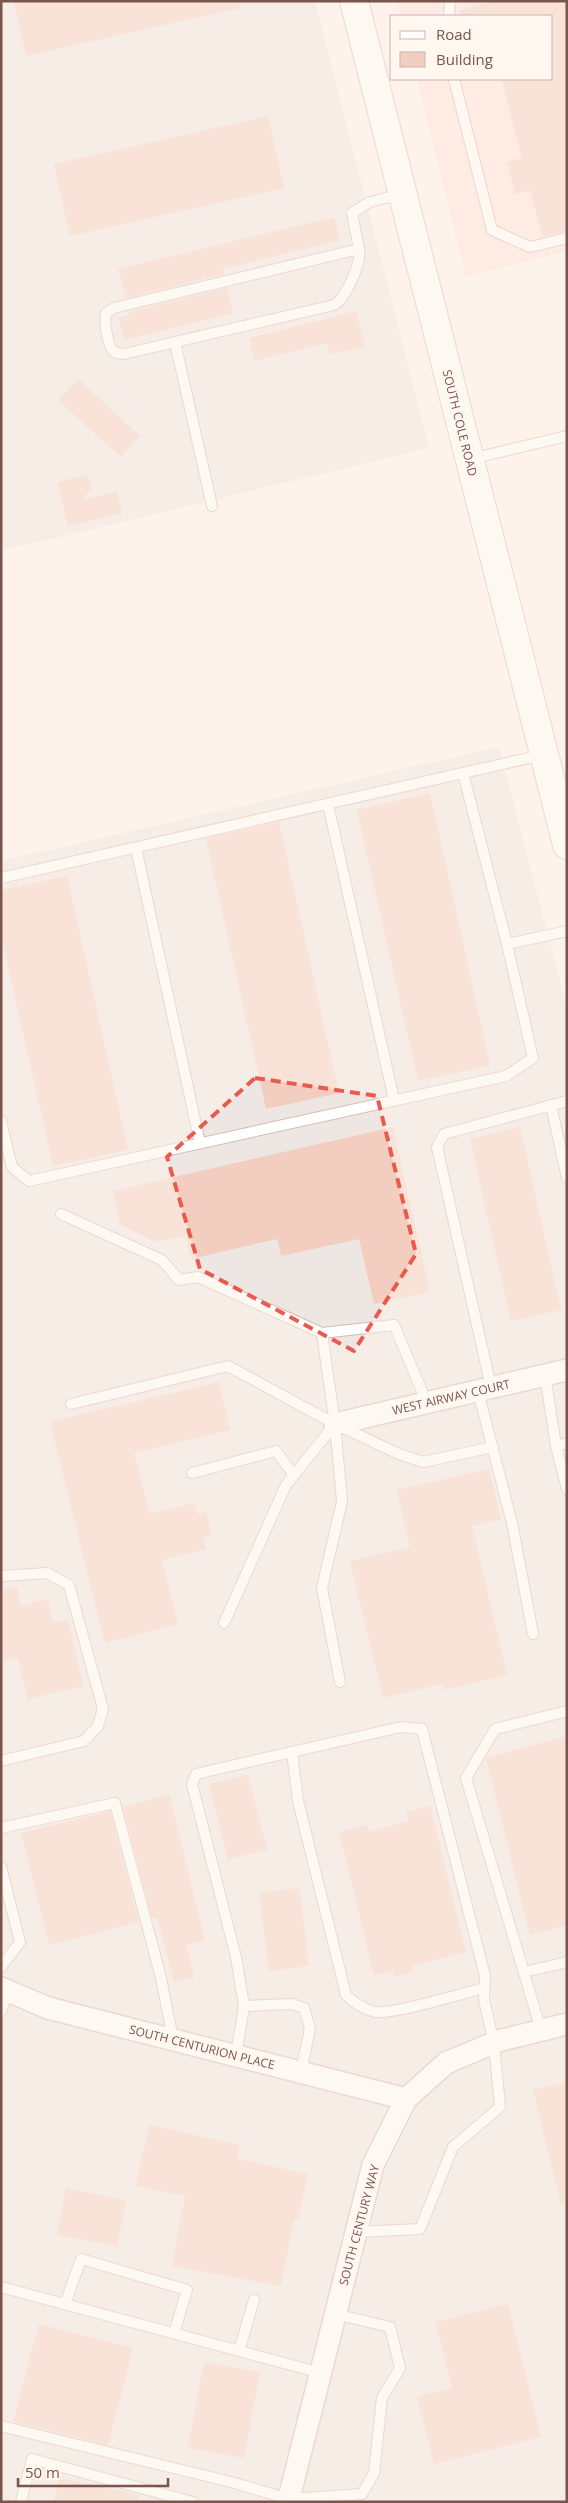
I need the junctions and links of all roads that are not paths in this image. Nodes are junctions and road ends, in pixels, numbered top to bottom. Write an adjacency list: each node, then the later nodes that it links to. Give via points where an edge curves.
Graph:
1 (354, 1): 5 (main road, SOUTH COLE ROAD)
2 (450, 1): 3 (lane)
3 (449, 15)
4 (454, 80): 6 (lane, via 492,230 530,247)
5 (402, 194): 7 (lane, via 370,202 352,213); 10 (main road, SOUTH COLE ROAD)
6 (567, 238)
7 (359, 249): 8 (lane, via 361,258 343,298 334,305); 8 (lane, via 114,308 106,312 103,320 112,350 116,353)
8 (175, 342): 11 (lane)
9 (567, 436): 10 (lane)
10 (469, 460): 12 (main road, SOUTH COLE ROAD)
11 (212, 506)
12 (544, 755): 13 (lane); 15 (main road, SOUTH COLE ROAD)
13 (464, 773): 14 (lane); 19 (lane)
14 (328, 804): 16 (lane); 20 (lane)
15 (567, 845)
16 (136, 848): 17 (lane); 24 (lane)
17 (1, 878)
18 (567, 931): 19 (lane)
19 (507, 944): 20 (lane, via 532,1058 506,1076)
20 (394, 1100): 24 (lane)
21 (567, 1100): 22 (lane)
22 (551, 1105): 25 (lane); 30 (lane, via 444,1134 437,1147)
23 (1, 1121): 24 (lane, via 12,1167 29,1181)
24 (200, 1144)
25 (567, 1178)
26 (61, 1214): 27 (lane, via 162,1260 179,1280 198,1277)
27 (322, 1333): 31 (lane, via 394,1325); 33 (lane)
28 (567, 1370): 29 (street, WEST AIRWAY COURT)
29 (545, 1375): 30 (street, WEST AIRWAY COURT); 34 (lane)
30 (484, 1389): 31 (street, WEST AIRWAY COURT); 35 (lane)
31 (427, 1403): 33 (street, WEST AIRWAY COURT)
32 (71, 1404): 33 (lane, via 228,1366)
33 (335, 1424): 35 (lane, via 423,1462); 37 (lane); 42 (lane, via 342,1501 322,1588)
34 (562, 1445): 38 (lane)
35 (493, 1447): 41 (lane, via 512,1523)
36 (192, 1473): 37 (lane, via 276,1451)
37 (294, 1475): 40 (lane, via 286,1485)
38 (567, 1489)
39 (1, 1576): 45 (lane, via 47,1573 69,1585 103,1710 98,1726 84,1741)
40 (224, 1623)
41 (533, 1634)
42 (340, 1682)
43 (567, 1711): 50 (lane, via 495,1729 466,1778)
44 (292, 1752): 51 (lane, via 298,1801 346,1995 357,2006 377,2012); 51 (lane, via 401,1727 422,1729 484,1976); 53 (lane, via 196,1774 192,1784 236,1957)
45 (1, 1761)
46 (1, 1828): 56 (lane, via 115,1803)
47 (1, 1867): 49 (lane, via 20,1942)
48 (567, 1962): 50 (lane)
49 (1, 1967)
50 (524, 1972): 55 (lane)
51 (484, 1988): 57 (lane)
52 (4, 1997): 56 (street, SOUTH CENTURION PLACE)
53 (244, 2006): 58 (lane); 59 (lane, via 292,2004 304,2008 310,2028)
54 (567, 2024): 55 (street, SOUTH CENTURY WAY)
55 (541, 2030): 57 (street, SOUTH CENTURY WAY)
56 (173, 2040): 58 (street, SOUTH CENTURION PLACE)
57 (494, 2042): 60 (street, SOUTH CENTURY WAY, via 446,2063); 61 (lane, via 500,2107 453,2147 420,2229)
58 (236, 2056): 59 (street, SOUTH CENTURION PLACE)
59 (301, 2072): 60 (street, SOUTH CENTURION PLACE)
60 (406, 2099): 61 (street, SOUTH CENTURY WAY, via 373,2165)
61 (356, 2232): 65 (street, SOUTH CENTURY WAY)
62 (1, 2286): 64 (lane)
63 (254, 2300): 67 (lane)
64 (65, 2304): 66 (lane); 66 (lane, via 81,2260 187,2290)
65 (336, 2314): 68 (street, SOUTH CENTURY WAY); 70 (lane, via 390,2327 400,2368 382,2398 374,2473 362,2494)
66 (174, 2333): 67 (lane)
67 (239, 2351): 68 (lane)
68 (321, 2373): 70 (street, SOUTH CENTURY WAY)
69 (1, 2426): 70 (lane, via 231,2482)
70 (289, 2500)
71 (21, 2502): 72 (lane, via 32,2459)
72 (193, 2502)

